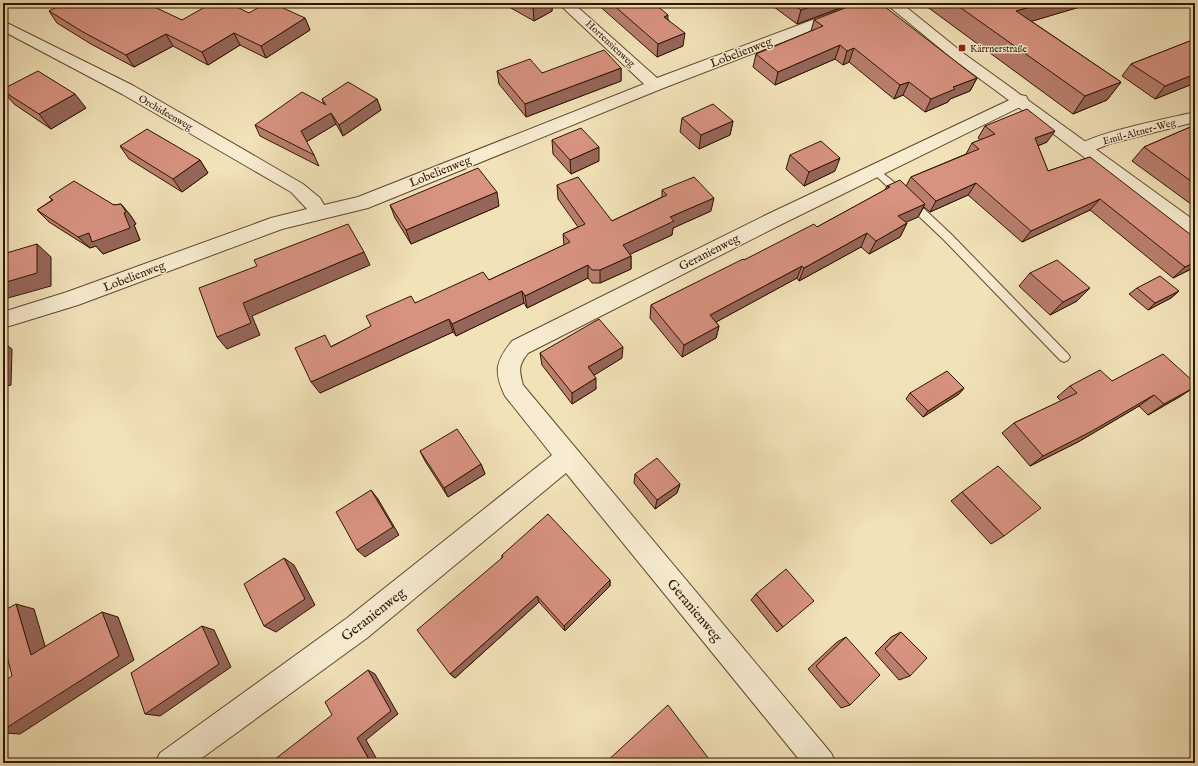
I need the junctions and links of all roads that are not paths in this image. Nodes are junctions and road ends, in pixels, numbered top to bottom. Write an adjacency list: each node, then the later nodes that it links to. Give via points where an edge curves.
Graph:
1 (565, 3): 5 (street, Hortensienweg)
2 (871, 3): 5 (street, Lobelienweg)
3 (892, 3): 6 (street, via 958,56)
4 (3, 25): 10 (street, Orchideenweg, via 128,90 297,188 314,203)
5 (655, 85): 10 (street, Lobelienweg, via 362,203)
6 (1020, 100): 8 (street); 9 (street, Geranienweg)
7 (1195, 117): 8 (street, Emil-Altner-Weg, via 1104,140)
8 (1084, 148): 11 (street)
9 (874, 170): 13 (lane, via 915,207); 14 (street, Geranienweg, via 520,346 509,361 513,389)
10 (318, 212): 12 (street, Lobelienweg, via 243,235 78,297)
11 (1195, 231)
12 (3, 320)
13 (1064, 356)
14 (568, 457): 15 (street, Geranienweg, via 357,628); 16 (street, Geranienweg)
15 (170, 763)
16 (821, 763)

